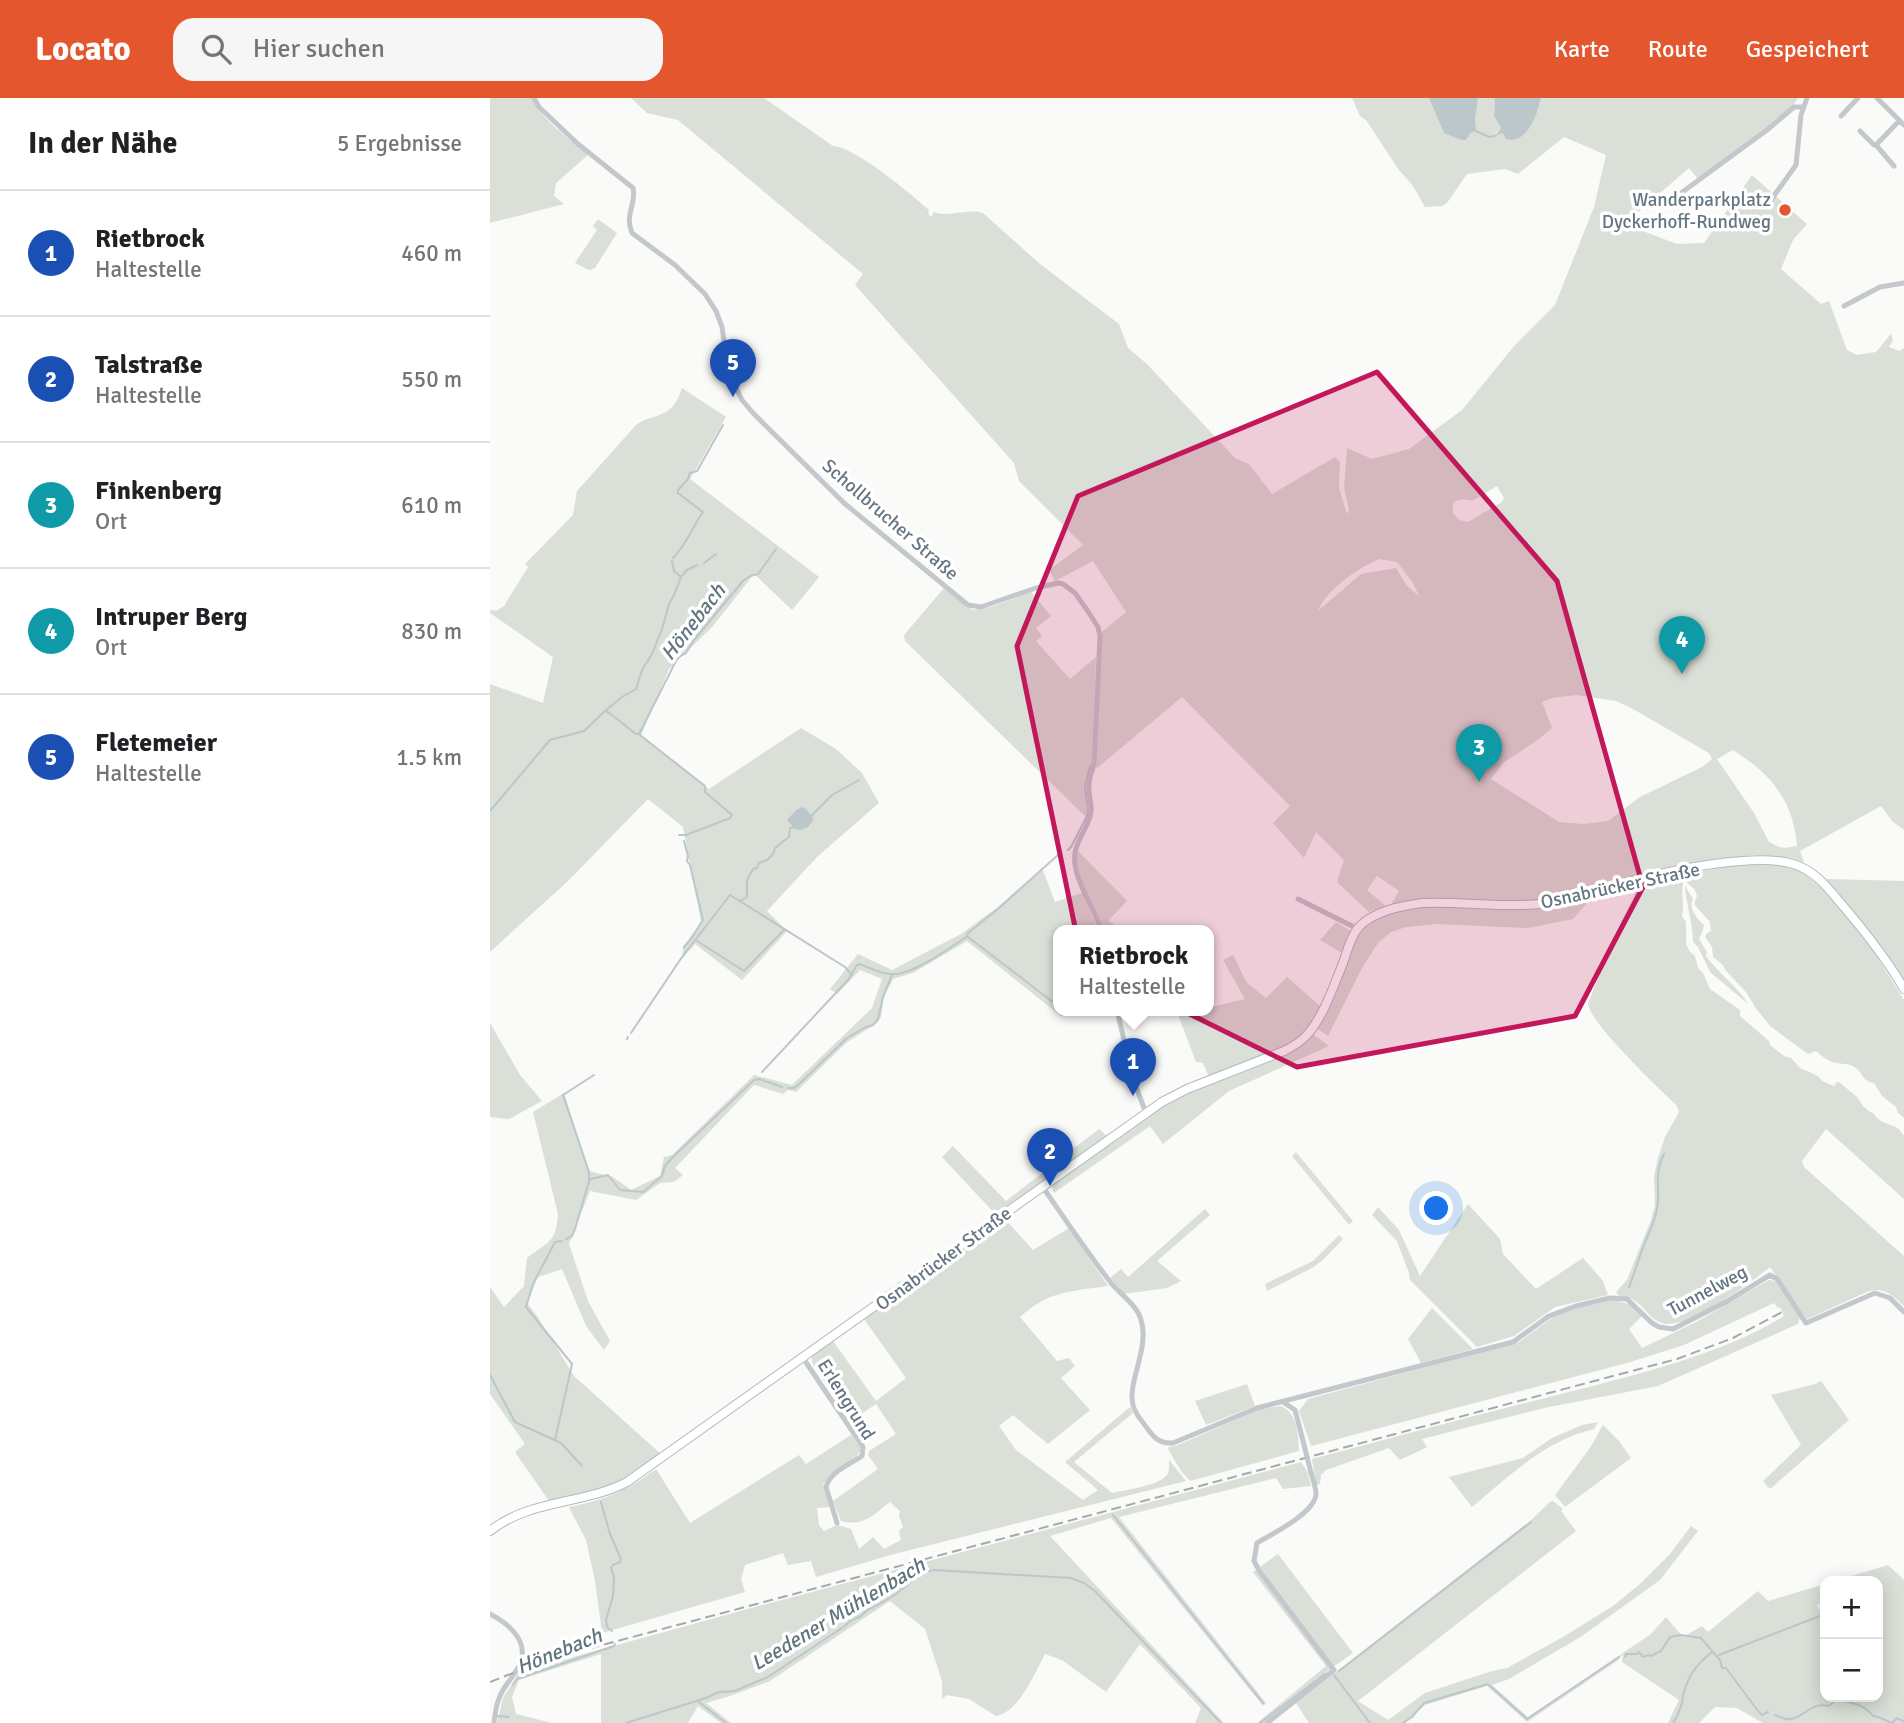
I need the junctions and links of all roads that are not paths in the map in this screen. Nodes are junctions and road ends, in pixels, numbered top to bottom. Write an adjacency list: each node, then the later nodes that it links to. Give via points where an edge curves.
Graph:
1 (534, 98): 16 (street, Schollbrucher Straße, via 578,144 633,188 628,217 632,233 691,279 711,303 722,327 731,378 742,400 844,503 968,605 981,607 1058,583 1075,593 1087,610 1100,636 1094,764 1089,783 1090,819 1074,856)
2 (1807, 98): 5 (street)
3 (1858, 98): 6 (street)
4 (1877, 98): 7 (street)
5 (1803, 107): 11 (street, via 1794,107); 12 (street, via 1796,165)
6 (1841, 116)
7 (1902, 123): 9 (street)
8 (1860, 131): 9 (street)
9 (1876, 145): 10 (street)
10 (1895, 166)
11 (1666, 204)
12 (1766, 207)
13 (1904, 283): 14 (street, via 1880,287)
14 (1844, 306)
15 (1298, 899): 17 (street)
16 (1099, 925)
17 (1357, 929): 18 (main road, Osnabrücker Straße, via 1373,917 1406,905 1543,904 1727,862 1778,860 1802,867 1824,884 1876,946); 20 (main road, Osnabrücker Straße, via 1318,1019 1305,1038 1284,1051 1174,1095)
18 (1904, 989)
19 (1118, 1016): 20 (street)
20 (1146, 1113): 21 (main road, Osnabrücker Straße)
21 (1042, 1186): 23 (main road, Osnabrücker Straße); 25 (street, via 1113,1285 1138,1312 1143,1339 1132,1398 1152,1436 1173,1443 1248,1411)
22 (1904, 1312): 24 (street, Tunnelweg, via 1890,1298 1875,1293 1806,1323 1770,1275 1673,1329 1652,1323 1627,1299 1610,1298 1555,1313 1514,1342)
23 (803, 1358): 27 (street, Erlengrund, via 863,1447 862,1457 827,1482); 28 (main road, Osnabrücker Straße, via 613,1490 540,1506)
24 (1304, 1396): 25 (street); 26 (street)
25 (1283, 1402): 26 (street)
26 (1295, 1410): 31 (street, bridge, via 1316,1494 1306,1512 1257,1543 1254,1561 1334,1670)
27 (837, 1522)
28 (490, 1531)
29 (490, 1614): 30 (street, via 518,1637 522,1653 499,1697)
30 (494, 1723)
31 (1267, 1723)

